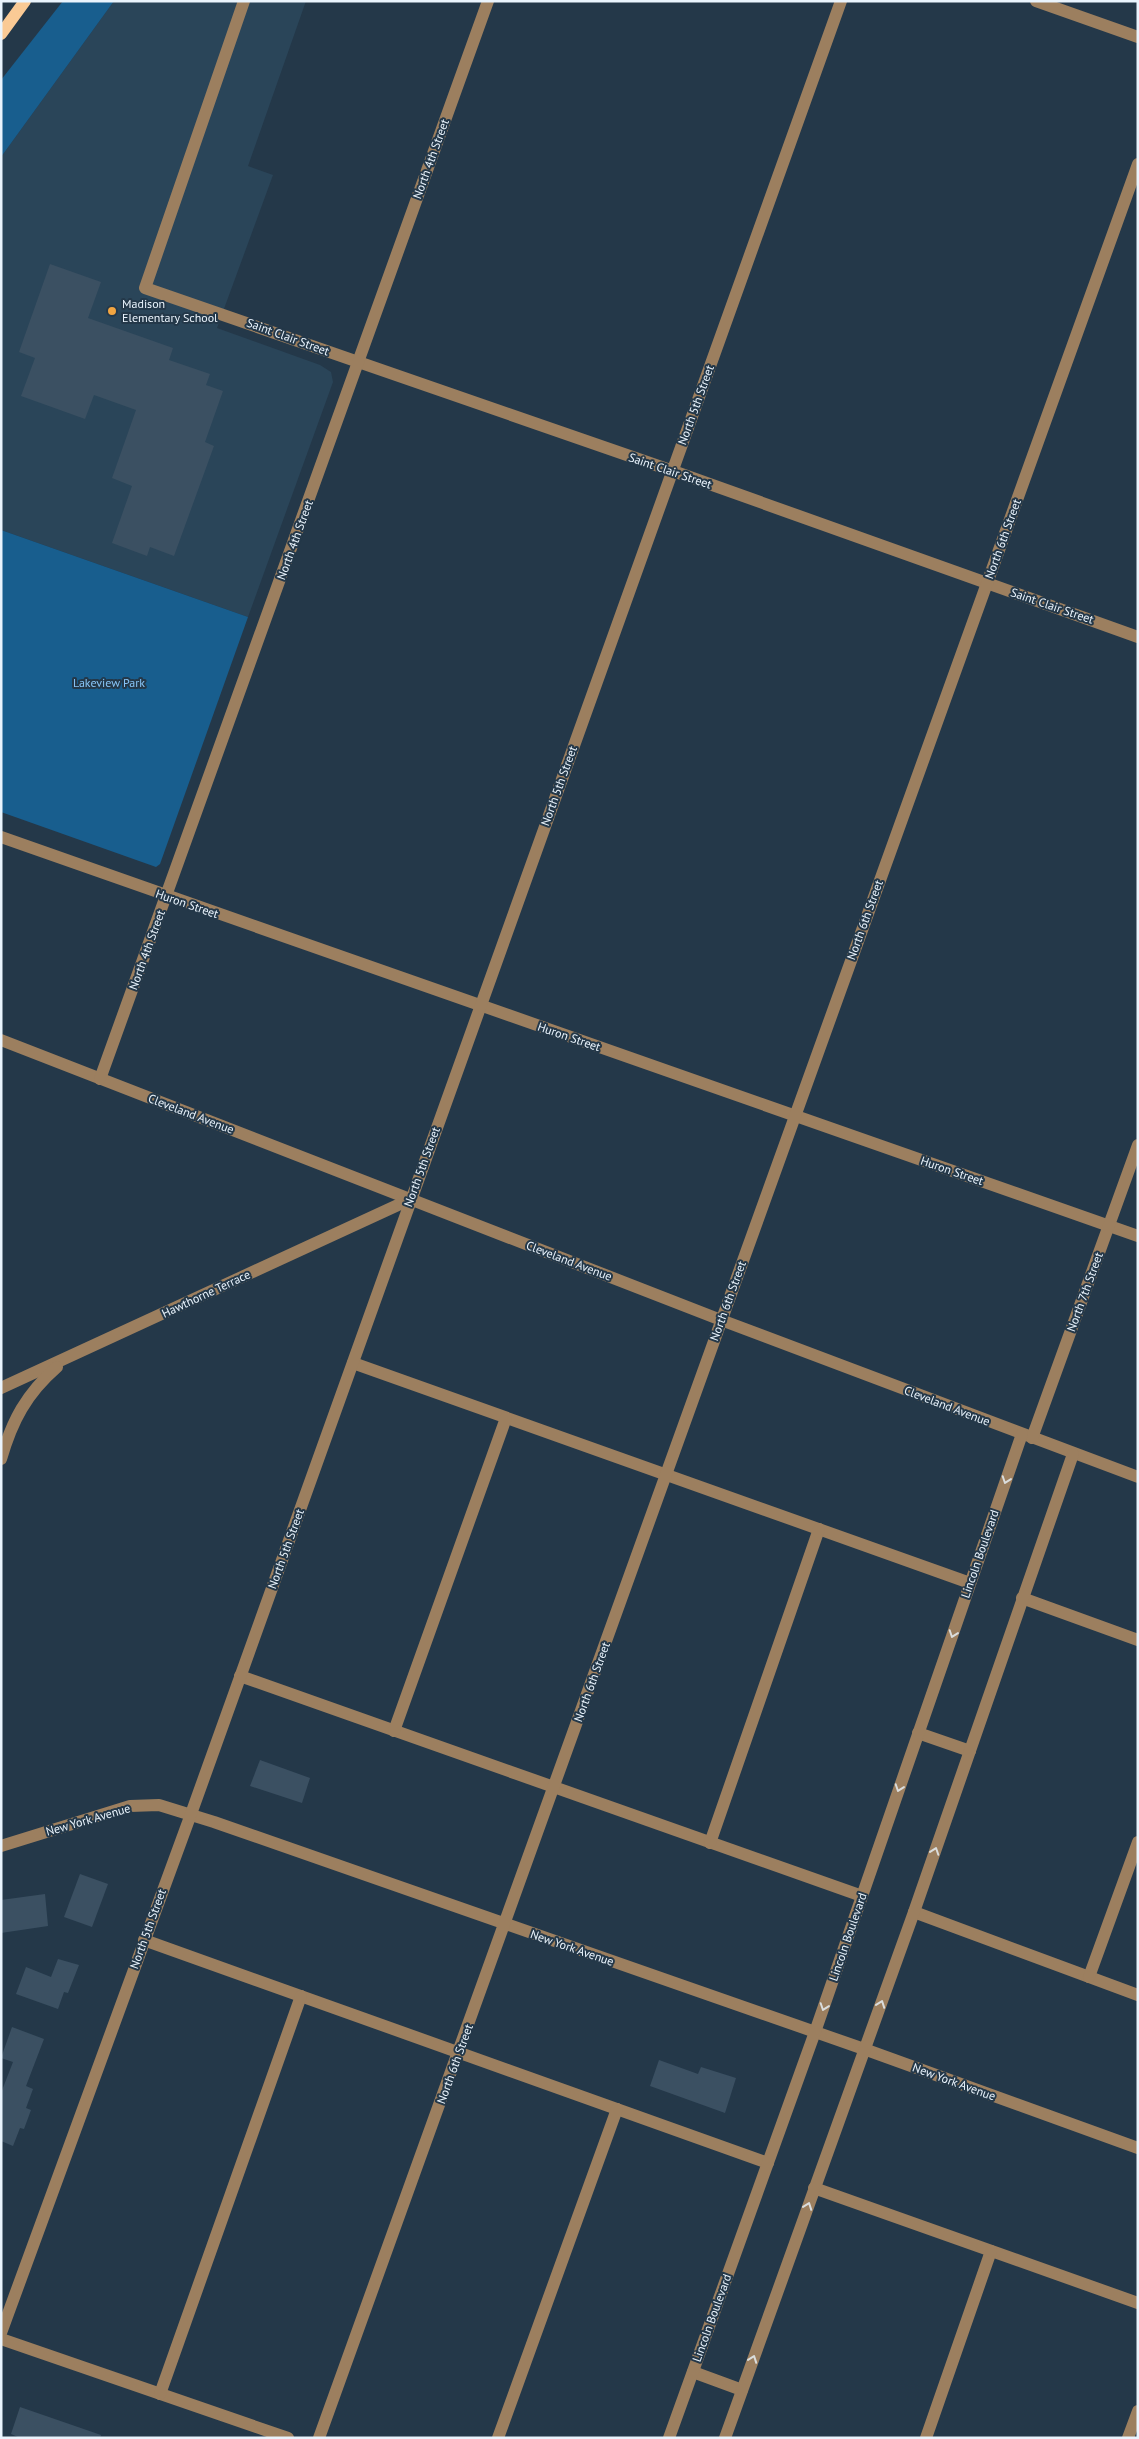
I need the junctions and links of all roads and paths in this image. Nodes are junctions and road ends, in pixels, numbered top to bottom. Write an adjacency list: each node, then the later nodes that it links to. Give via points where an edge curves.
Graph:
1 (25, 1): 6 (main road)
2 (244, 1): 9 (street, Saint Clair Street, via 146,288)
3 (488, 1): 9 (street, North 4th Street)
4 (841, 1): 10 (street, North 5th Street)
5 (1036, 1): 7 (street)
6 (1, 34)
7 (1138, 37)
8 (1138, 164): 11 (street, North 6th Street)
9 (358, 363): 10 (street, Saint Clair Street); 14 (street, North 4th Street)
10 (673, 471): 11 (street, Saint Clair Street); 15 (street, North 5th Street)
11 (986, 584): 12 (street, Saint Clair Street); 18 (street, North 6th Street)
12 (1138, 637)
13 (1, 837): 14 (street, Huron Street)
14 (166, 896): 15 (street, Huron Street); 17 (street, North 4th Street)
15 (480, 1006): 18 (street, Huron Street); 20 (street, North 5th Street)
16 (1, 1040): 17 (street, Cleveland Avenue)
17 (100, 1079): 20 (street, Cleveland Avenue)
18 (795, 1115): 21 (street, Huron Street); 23 (street, North 6th Street)
19 (1138, 1145): 21 (street, North 7th Street)
20 (411, 1199): 23 (street, Cleveland Avenue); 24 (street, Hawthorne Terrace); 25 (street, North 5th Street)
21 (1108, 1226): 22 (street, Huron Street); 28 (street, North 7th Street)
22 (1138, 1236)
23 (721, 1320): 28 (street, Cleveland Avenue); 31 (street, North 6th Street)
24 (66, 1359): 26 (street, Hawthorne Terrace); 30 (street, via 43,1379 18,1412)
25 (352, 1362): 27 (street); 37 (street, North 5th Street)
26 (1, 1388)
27 (506, 1418): 31 (street); 38 (street)
28 (1027, 1436): 29 (street, Cleveland Avenue); 34 (street, Lincoln Boulevard, one-way to 34)
29 (1073, 1454): 32 (street, Cleveland Avenue); 35 (street)
30 (1, 1459)
31 (666, 1476): 33 (street); 41 (street, North 6th Street)
32 (1138, 1477)
33 (819, 1529): 34 (street); 44 (street)
34 (970, 1583): 39 (street, Lincoln Boulevard, one-way to 39)
35 (1022, 1598): 36 (street); 40 (street)
36 (1138, 1640)
37 (240, 1676): 38 (street); 42 (street, North 5th Street)
38 (394, 1731): 41 (street)
39 (918, 1733): 40 (street); 46 (street, Lincoln Boulevard, one-way to 46)
40 (970, 1750): 47 (street, one-way to 40)
41 (554, 1788): 44 (street); 48 (street, North 6th Street)
42 (190, 1814): 45 (street, New York Avenue, via 159,1805 130,1806); 48 (street, New York Avenue); 49 (street, North 5th Street)
43 (1138, 1842): 50 (street)
44 (710, 1843): 46 (street)
45 (1, 1846)
46 (862, 1896): 53 (street, Lincoln Boulevard, one-way to 53)
47 (914, 1912): 50 (street); 54 (street, one-way to 47)
48 (506, 1925): 53 (street, New York Avenue); 55 (street, North 6th Street)
49 (144, 1940): 52 (street); 62 (street, North 5th Street)
50 (1089, 1977): 51 (street)
51 (1138, 1995)
52 (301, 1996): 55 (street); 66 (street)
53 (815, 2032): 54 (street, New York Avenue); 58 (street, Lincoln Boulevard)
54 (864, 2049): 57 (street, New York Avenue); 59 (street)
55 (459, 2053): 56 (street); 69 (street, North 6th Street)
56 (617, 2109): 58 (street); 70 (street)
57 (1138, 2148)
58 (768, 2163): 64 (street, Lincoln Boulevard)
59 (814, 2188): 60 (street); 65 (street, one-way to 59)
60 (991, 2251): 61 (street); 73 (street)
61 (1138, 2303)
62 (1, 2332)
63 (1, 2340): 66 (street)
64 (693, 2372): 65 (street); 71 (street, Lincoln Boulevard)
65 (742, 2390): 72 (street)
66 (160, 2394): 68 (street)
67 (1138, 2411): 74 (street)
68 (288, 2438)
69 (319, 2438)
70 (498, 2438)
71 (669, 2438)
72 (724, 2438)
73 (926, 2438)
74 (1128, 2438)

